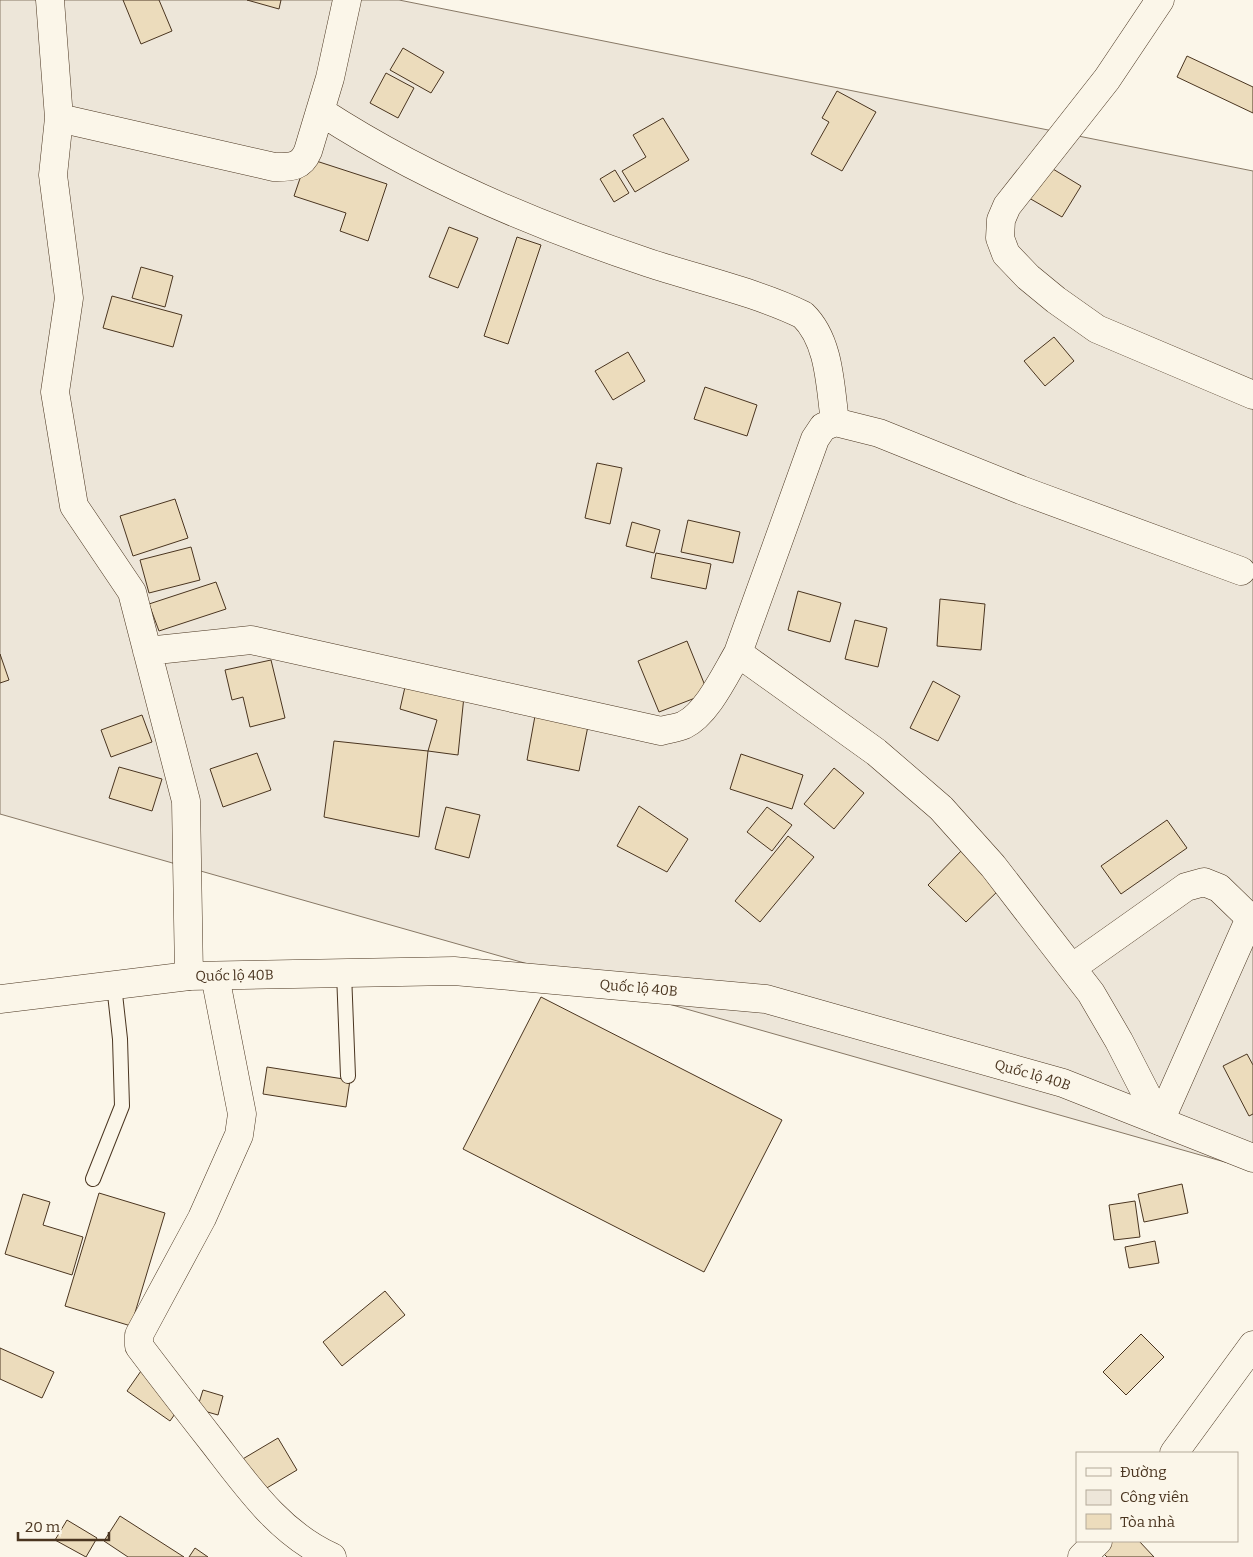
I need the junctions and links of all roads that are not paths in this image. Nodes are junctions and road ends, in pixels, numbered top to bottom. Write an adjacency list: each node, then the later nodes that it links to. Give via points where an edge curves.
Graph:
1 (50, 0): 5 (main road)
2 (347, 0): 4 (main road)
3 (1160, 0): 6 (main road, via 1107,79 1007,206 1001,220 1000,238 1006,254 1028,277 1098,328)
4 (320, 111): 5 (main road, via 304,161 294,167 274,167); 7 (main road, via 387,152 457,187 648,262 803,315 818,336 827,362)
5 (59, 118): 9 (main road, via 53,175 69,298 55,392 74,506 132,592)
6 (1253, 395)
7 (835, 422): 8 (main road, via 880,433 1021,490); 10 (main road, via 822,427 815,439)
8 (1241, 571)
9 (147, 651): 10 (main road, via 251,640 661,731 684,725 699,713); 13 (main road, via 186,801)
10 (738, 653): 11 (main road, via 876,752 941,808 994,866)
11 (1073, 968): 17 (main road, via 1120,1041); 17 (main road, via 1186,887 1204,882 1218,888 1250,918)
12 (344, 973): 13 (main road, Quốc lộ 40B); 16 (lane); 17 (main road, Quốc lộ 40B, via 454,971 766,999 1063,1083)
13 (202, 976): 14 (main road, Quốc lộ 40B); 23 (main road, via 242,1114 239,1134 202,1218 139,1335 138,1346 258,1500 295,1536)
14 (114, 985): 15 (main road, Quốc lộ 40B); 19 (lane, via 122,1106)
15 (0, 999)
16 (348, 1076)
17 (1160, 1121): 18 (main road, Quốc lộ 40B)
18 (1253, 1158)
19 (93, 1179)
20 (1253, 1345): 21 (main road)
21 (1175, 1452)
22 (1097, 1542): 24 (main road)
23 (332, 1557)
24 (1083, 1557)

